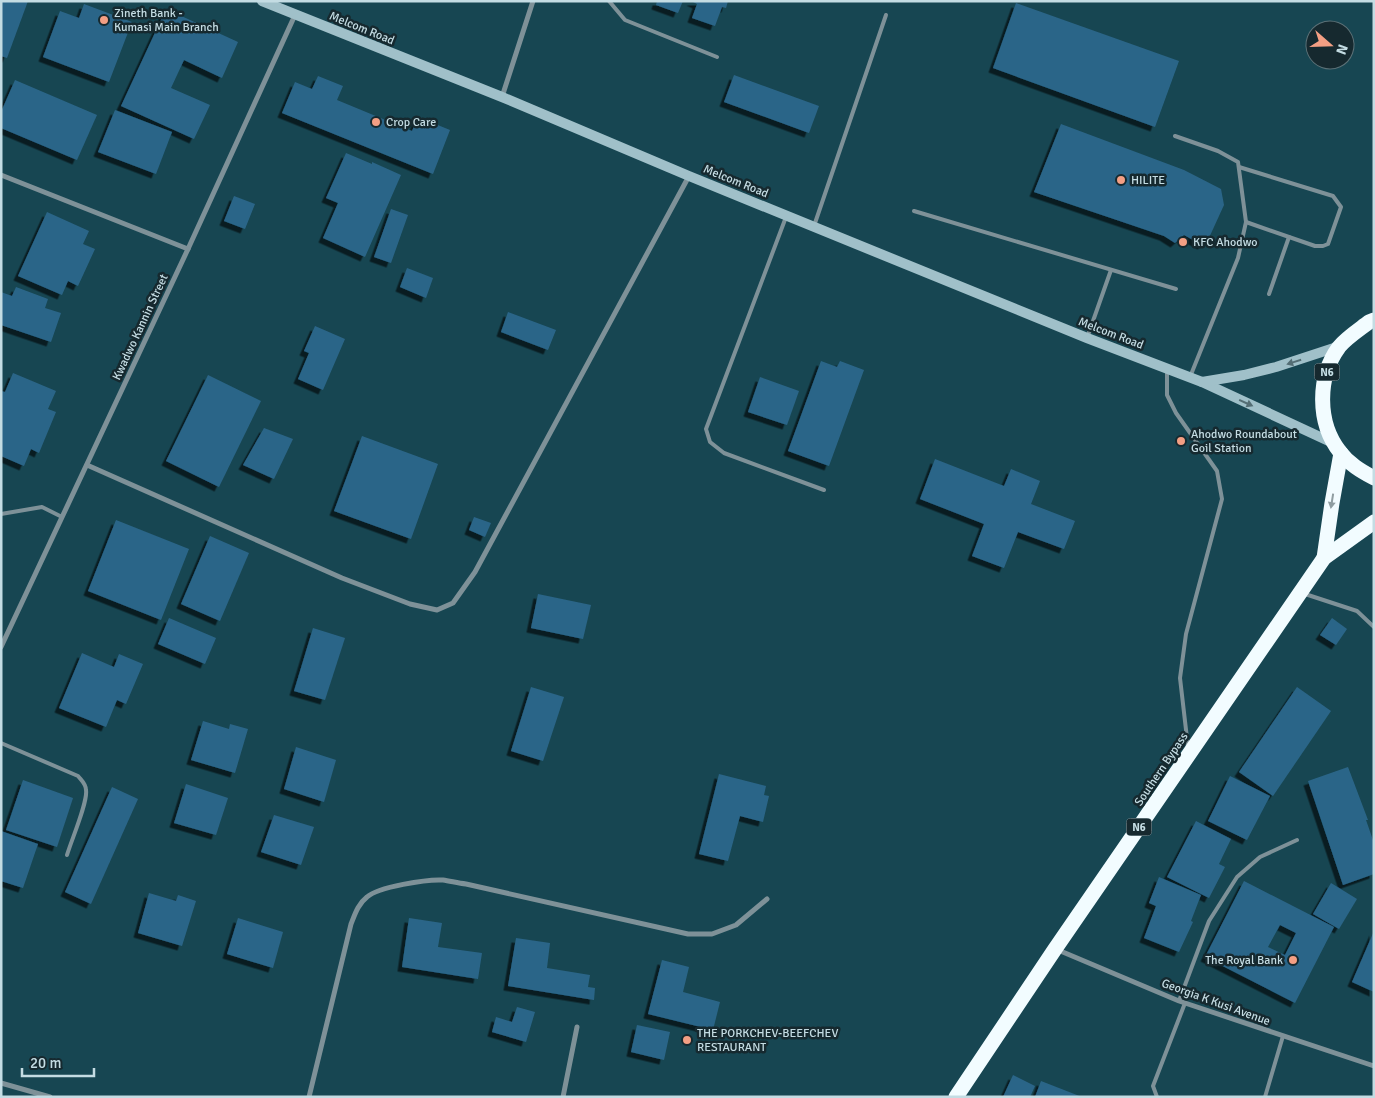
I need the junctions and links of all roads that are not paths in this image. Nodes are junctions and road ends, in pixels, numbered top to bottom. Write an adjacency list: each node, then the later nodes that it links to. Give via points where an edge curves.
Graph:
1 (262, 1): 4 (main road, Melcom Road)
2 (534, 1): 7 (street)
3 (609, 1): 6 (lane, via 625,20)
4 (295, 15): 7 (main road, Melcom Road); 17 (street, Kwadwo Kannin Street)
5 (886, 15): 15 (lane)
6 (717, 57)
7 (502, 97): 11 (main road, Melcom Road)
8 (1175, 136): 9 (lane, via 1218,151 1238,162)
9 (1239, 167): 14 (lane); 16 (lane, via 1333,196 1341,207 1328,244 1315,246)
10 (1, 175): 17 (street)
11 (689, 176): 13 (main road, Melcom Road); 28 (street, via 475,572 453,603 437,610 410,604 342,578)
12 (914, 211): 18 (lane)
13 (787, 215): 15 (main road, Melcom Road); 30 (lane, via 706,429 710,442 724,453)
14 (1246, 222): 16 (lane); 25 (lane, via 1238,258)
15 (814, 226): 22 (main road, Melcom Road)
16 (1288, 237): 20 (lane)
17 (188, 249): 28 (street, Kwadwo Kannin Street)
18 (1111, 270): 19 (lane); 22 (lane)
19 (1176, 289)
20 (1269, 294)
21 (1372, 319): 23 (highway, N6)
22 (1087, 338): 24 (main road, Melcom Road)
23 (1340, 346): 26 (main road, one-way to 26, via 1276,367); 27 (highway, N6, via 1327,368 1322,394 1324,419)
24 (1166, 368): 25 (main road, Melcom Road); 39 (lane, via 1166,395 1217,471 1222,500 1186,634 1180,678)
25 (1190, 377): 26 (main road, Melcom Road)
26 (1202, 382): 27 (main road, Melcom Road, one-way to 27)
27 (1337, 448): 29 (highway, N6, via 1357,469); 34 (highway, Southern Bypass / N6, one-way to 34)
28 (87, 465): 32 (street, Kwadwo Kannin Street)
29 (1374, 478)
30 (824, 490)
31 (1, 514): 32 (lane, via 42,508)
32 (62, 517): 37 (street, Kwadwo Kannin Street)
33 (1374, 522): 34 (highway, Southern Bypass / N6)
34 (1324, 558): 35 (highway, Southern Bypass / N6)
35 (1300, 592): 36 (lane, via 1357,611); 39 (highway, Southern Bypass / N6)
36 (1374, 627)
37 (1, 648)
38 (1, 742): 41 (lane, via 78,776 84,783 87,791 84,804)
39 (1189, 755): 43 (highway, Southern Bypass / N6)
40 (1297, 840): 44 (lane, via 1260,856 1237,877 1209,921)
41 (66, 854)
42 (767, 899): 51 (street, via 736,925 712,934 688,934 443,880 423,881 367,896 351,924)
43 (1055, 949): 44 (street, Georgia K Kusi Avenue); 53 (highway, Southern Bypass / N6)
44 (1179, 1001): 45 (street, Georgia K Kusi Avenue)
45 (1185, 1003): 47 (street, Georgia K Kusi Avenue); 54 (lane, via 1153,1086)
46 (577, 1027): 52 (street)
47 (1283, 1036): 48 (street, Georgia K Kusi Avenue); 55 (lane)
48 (1374, 1066)
49 (1, 1083): 50 (street)
50 (50, 1097)
51 (308, 1097)
52 (563, 1097)
53 (956, 1097)
54 (1157, 1097)
55 (1265, 1097)

